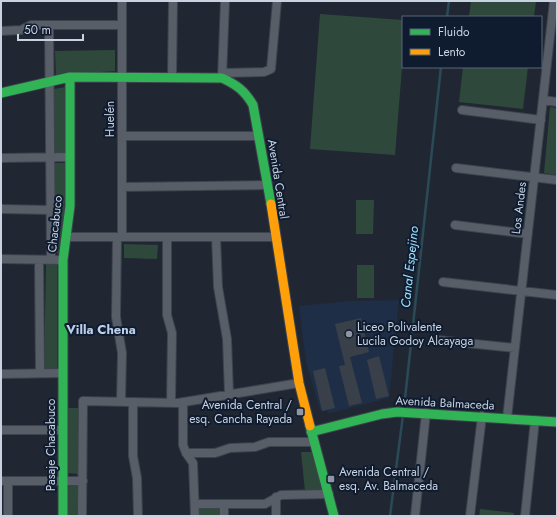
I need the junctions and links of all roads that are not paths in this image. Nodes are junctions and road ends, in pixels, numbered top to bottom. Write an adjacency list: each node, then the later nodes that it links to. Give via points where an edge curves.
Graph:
1 (122, 1): 7 (street, Huelén)
2 (173, 1): 12 (street)
3 (225, 1): 10 (street)
4 (277, 1): 10 (street, via 271,69)
5 (554, 1): 15 (street, Los Andes)
6 (49, 25): 7 (street); 8 (street, via 31,25 21,30); 13 (street, Chacabuco)
7 (122, 25): 9 (street, Huelén)
8 (1, 31)
9 (122, 76): 11 (street, Avenida Central); 12 (street, Avenida Central); 19 (street, Huelén)
10 (222, 76): 12 (street, Avenida Central); 20 (street, Avenida Central, via 238,85 249,98)
11 (70, 77): 13 (street, Avenida Central); 21 (street, Chacabuco)
12 (172, 77)
13 (50, 82): 14 (street, Avenida Central); 23 (street, Chacabuco)
14 (1, 93)
15 (543, 100): 16 (street); 18 (street, Los Andes)
16 (557, 102)
17 (462, 110): 18 (street)
18 (541, 120): 25 (street, Los Andes)
19 (122, 136): 20 (street); 28 (street, Huelén)
20 (259, 136): 27 (street, Avenida Central)
21 (70, 157): 23 (street); 33 (street, Chacabuco, via 70,206)
22 (1, 158): 23 (street)
23 (50, 158): 30 (street, Chacabuco)
24 (456, 168): 25 (street)
25 (534, 177): 26 (street); 32 (street, Los Andes)
26 (557, 180)
27 (267, 185): 28 (street); 37 (street, Avenida Central)
28 (122, 187): 34 (street, Huelén)
29 (1, 209): 30 (street)
30 (50, 210): 39 (street, Chacabuco)
31 (455, 225): 32 (street)
32 (528, 234): 43 (street, Los Andes)
33 (66, 237): 34 (street); 41 (street, Chacabuco)
34 (119, 237): 35 (street); 52 (street, Huelén, via 116,318 122,353)
35 (167, 237): 36 (street); 55 (street, via 167,315 172,333)
36 (216, 237): 37 (street); 51 (street, via 218,287 227,339)
37 (276, 237): 50 (street, Avenida Central)
38 (1, 259): 40 (street)
39 (51, 259): 40 (street); 41 (street)
40 (39, 260): 47 (street, Chacabuco)
41 (63, 260): 48 (street, Chacabuco)
42 (443, 282): 43 (street)
43 (521, 291): 44 (street); 46 (street, Los Andes)
44 (557, 295)
45 (437, 340): 46 (street)
46 (515, 348): 58 (street, Los Andes)
47 (40, 373): 48 (street); 49 (street)
48 (63, 373): 62 (street, Pasaje Chacabuco)
49 (1, 374)
50 (299, 382): 51 (street); 63 (street, Avenida Central)
51 (229, 394): 54 (street)
52 (121, 402): 53 (street); 68 (street, via 83,401)
53 (133, 402): 55 (street); 76 (street, via 133,456 138,483)
54 (183, 402): 55 (street); 65 (street, via 183,445)
55 (171, 403)
56 (426, 412): 57 (street, Avenida Balmaceda); 63 (street, Avenida Balmaceda, via 382,414); 81 (street)
57 (482, 416): 58 (street, Avenida Balmaceda); 82 (street)
58 (507, 418): 59 (street, Avenida Balmaceda)
59 (535, 420): 60 (street, Avenida Balmaceda); 83 (street)
60 (557, 422)
61 (1, 430): 62 (street)
62 (63, 430): 67 (street, Pasaje Chacabuco)
63 (311, 432): 64 (street, Avenida Central)
64 (313, 442): 65 (street, via 269,442 255,447 234,447 215,453); 69 (street, Avenida Central)
65 (186, 453): 71 (street, via 193,463)
66 (5, 481): 67 (street); 73 (street)
67 (63, 481): 68 (street); 74 (street, Pasaje Chacabuco)
68 (83, 481): 75 (street)
69 (328, 494): 70 (street); 80 (street, Avenida Central)
70 (276, 497): 72 (street, via 265,504); 79 (street)
71 (195, 504): 72 (street); 77 (street)
72 (224, 505): 78 (street)
73 (8, 516)
74 (63, 516)
75 (82, 516)
76 (138, 516)
77 (195, 516)
78 (224, 516)
79 (276, 516)
80 (334, 516)
81 (415, 516)
82 (470, 516)
83 (525, 516)

